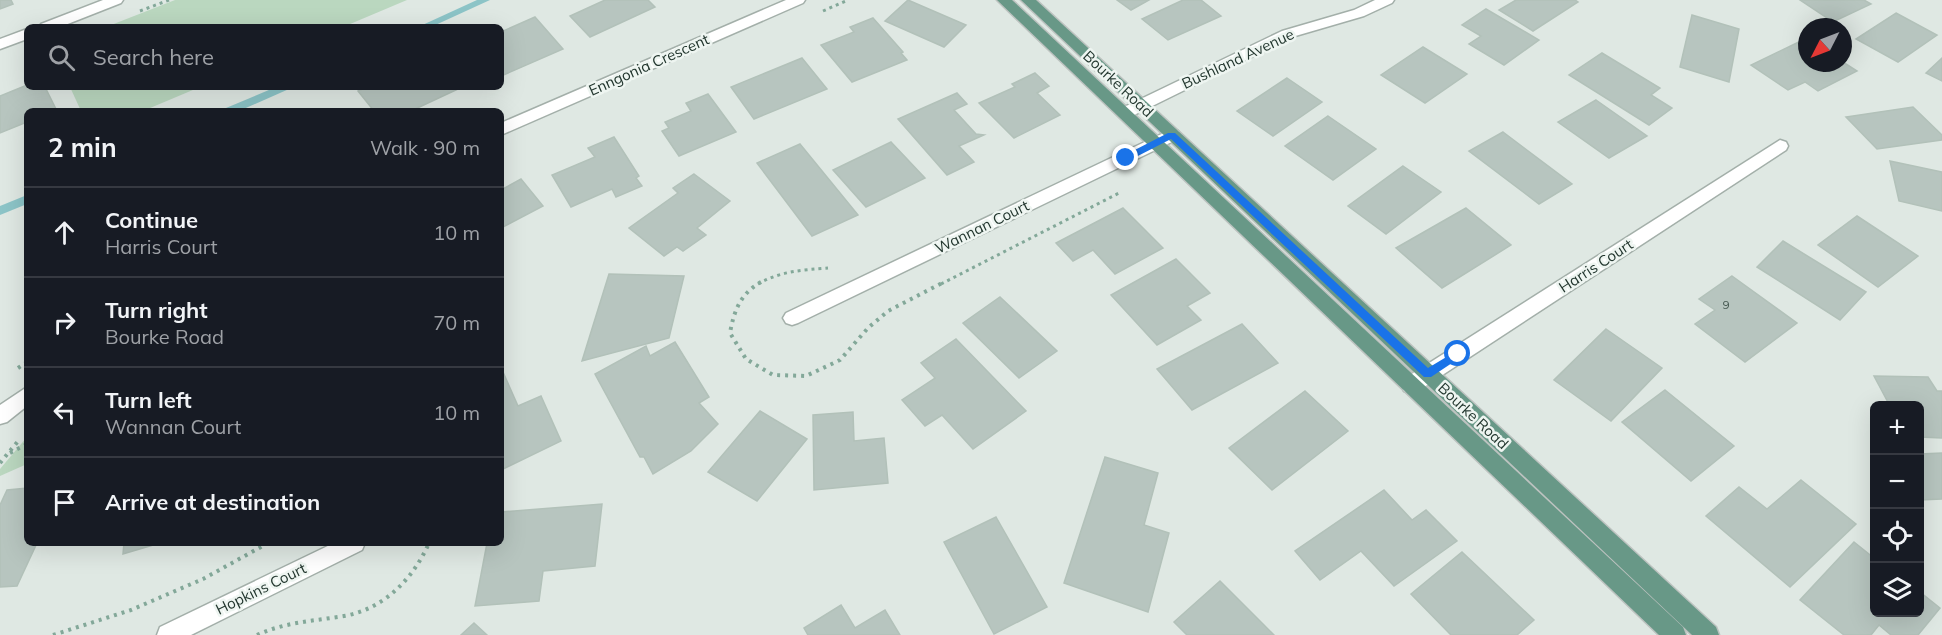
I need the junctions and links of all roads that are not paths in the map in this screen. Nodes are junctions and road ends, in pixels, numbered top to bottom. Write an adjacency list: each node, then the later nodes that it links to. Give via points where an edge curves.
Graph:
1 (114, 0): 6 (street)
2 (798, 0): 10 (street, Enngonia Crescent)
3 (1004, 0): 9 (main road, Bourke Road)
4 (1028, 0): 9 (main road, Bourke Road)
5 (1387, 0): 9 (street, Bushland Avenue, via 1359,13 1287,34)
6 (54, 24)
7 (24, 35): 8 (street)
8 (0, 44)
9 (1133, 110): 11 (main road, Bourke Road)
10 (504, 128)
11 (1164, 139): 13 (street, Wannan Court); 14 (main road, Bourke Road); 15 (main road, Bourke Road)
12 (1780, 146): 14 (street, Harris Court)
13 (792, 318)
14 (1428, 374): 15 (street, Harris Court); 21 (main road, Bourke Road)
15 (1411, 385): 20 (main road, Bourke Road)
16 (24, 397): 17 (street)
17 (0, 416)
18 (349, 546): 19 (street, Hopkins Court)
19 (168, 635)
20 (1675, 635)
21 (1708, 635)

